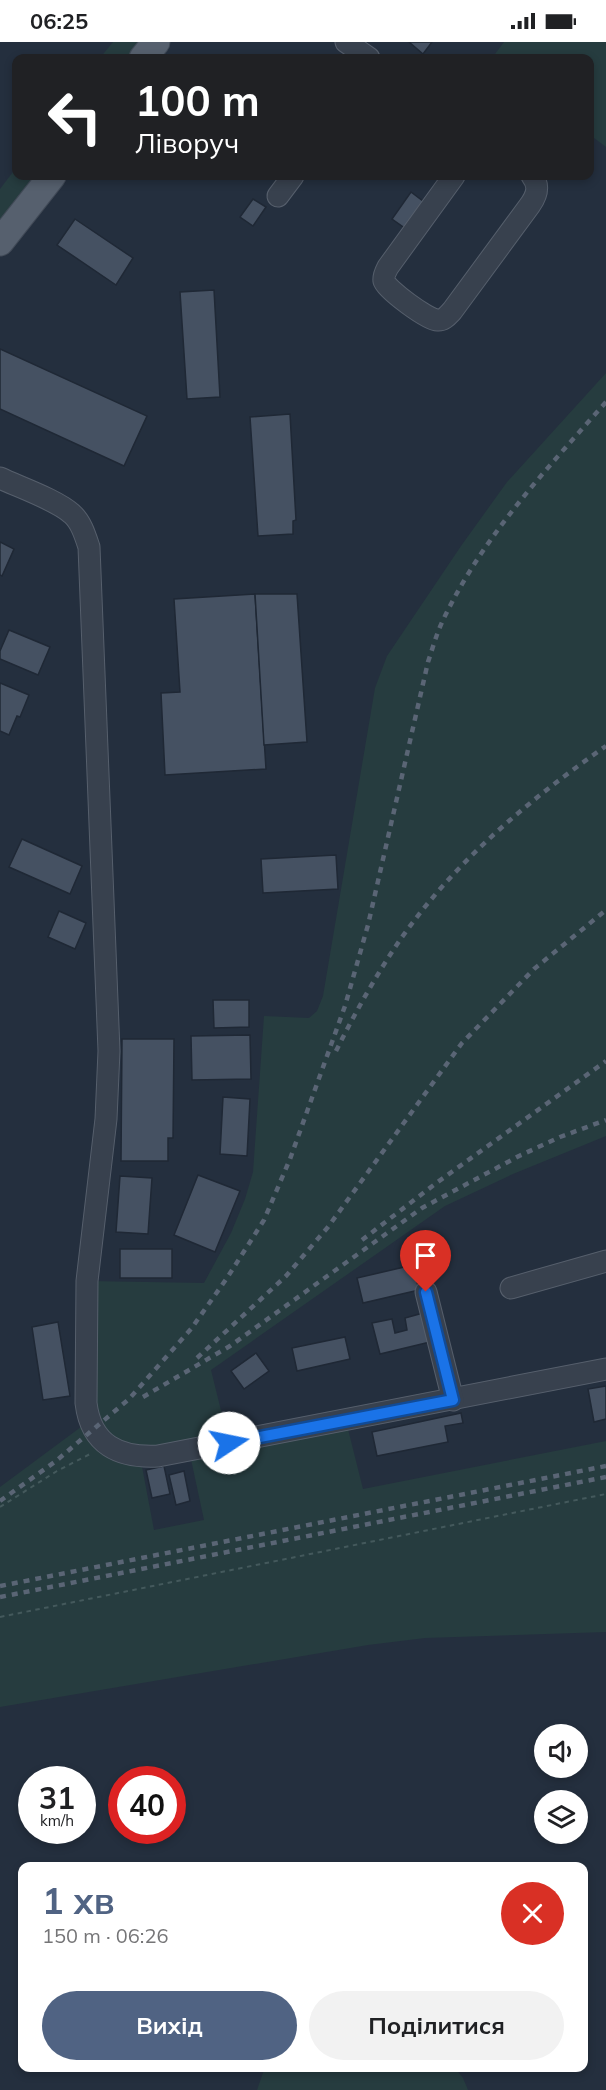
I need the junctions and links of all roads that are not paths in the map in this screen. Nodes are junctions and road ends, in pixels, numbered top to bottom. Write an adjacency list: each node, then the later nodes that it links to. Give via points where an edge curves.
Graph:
1 (156, 42): 3 (main road)
2 (346, 42): 4 (street)
3 (146, 54)
4 (363, 54)
5 (49, 180): 10 (main road)
6 (290, 180): 9 (street)
7 (451, 180): 8 (street, via 384,277 392,291 436,321 452,311 530,205 537,190)
8 (535, 180)
9 (278, 196)
10 (0, 242)
11 (0, 478): 16 (street, via 72,514 89,547 109,1068 87,1281 86,1396 90,1426 108,1445 132,1455 158,1456)
12 (606, 1261): 13 (street)
13 (511, 1288)
14 (426, 1292): 16 (street)
15 (606, 1369): 16 (street)
16 (453, 1400)

